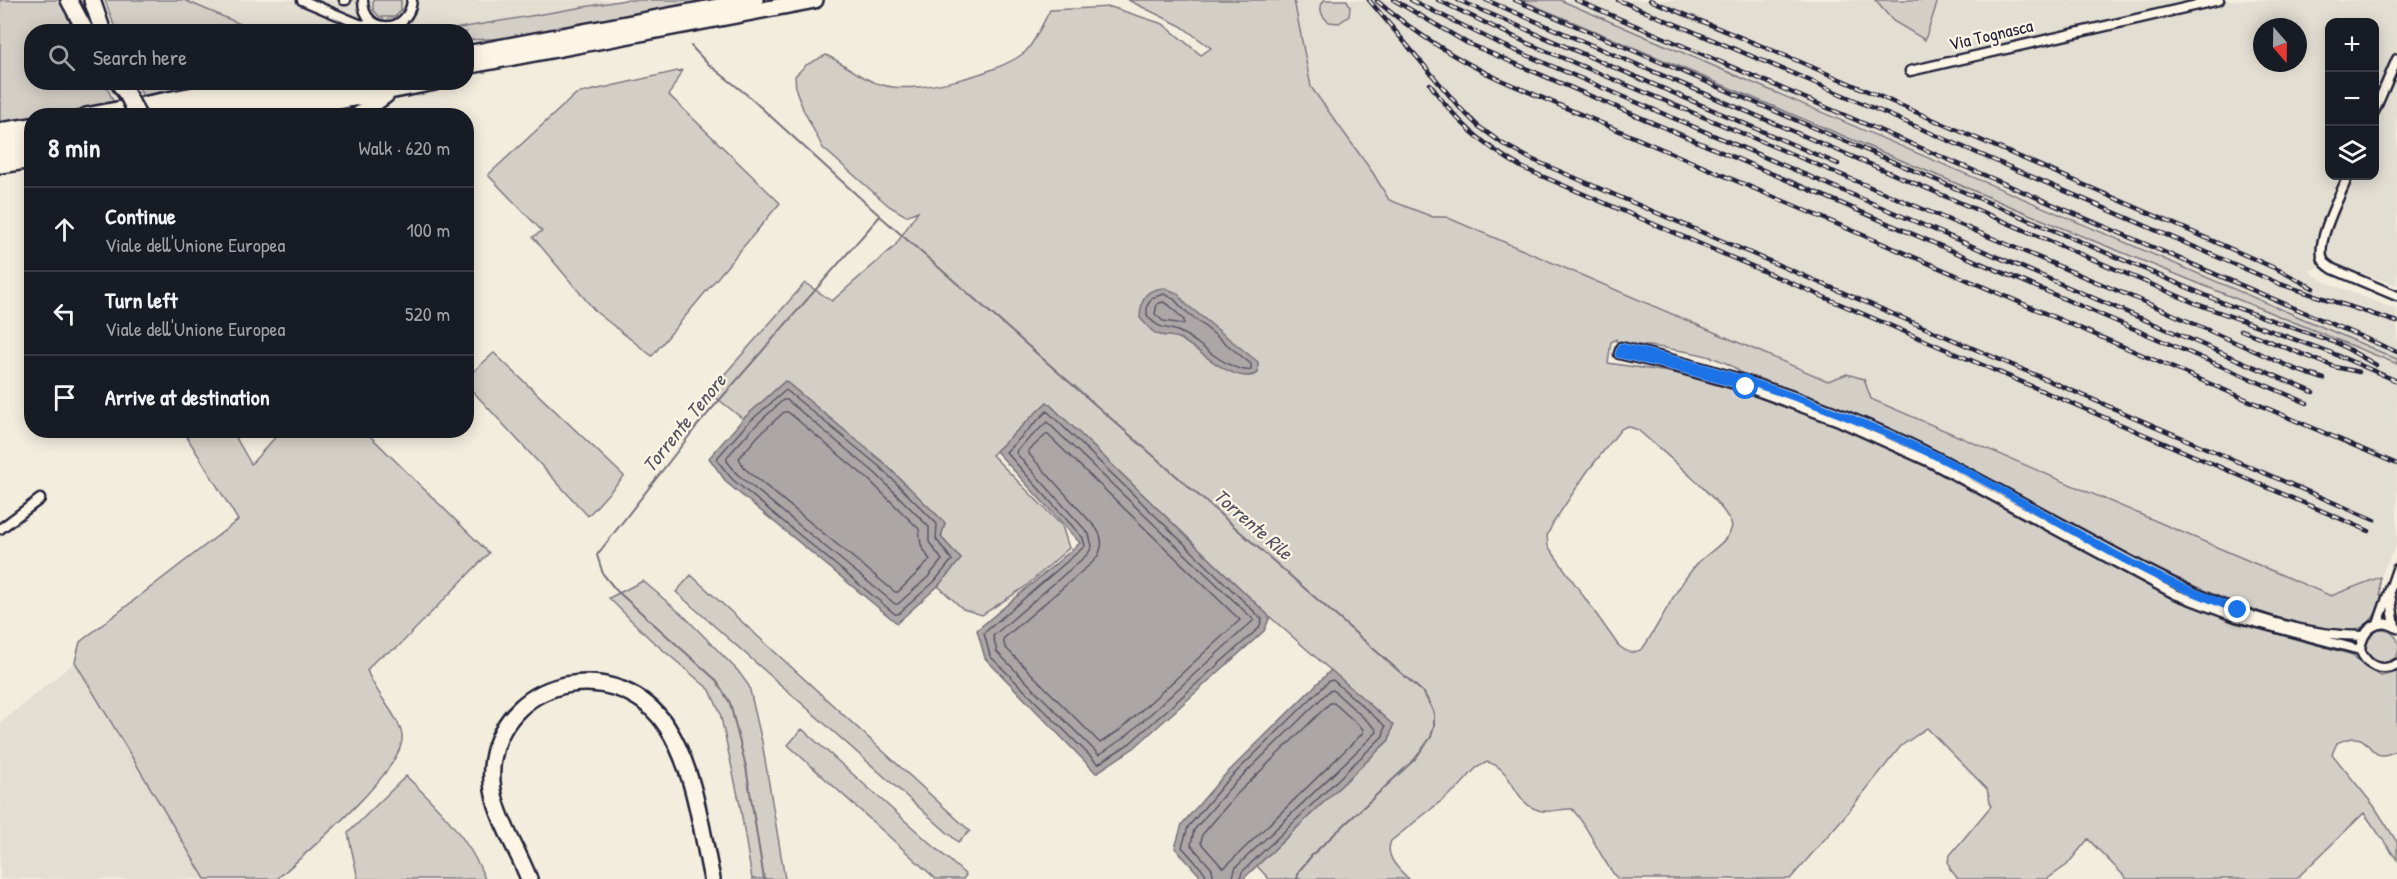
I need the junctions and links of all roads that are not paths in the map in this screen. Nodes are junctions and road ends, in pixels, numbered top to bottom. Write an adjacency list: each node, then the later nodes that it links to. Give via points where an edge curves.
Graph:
1 (69, 0): 10 (highway)
2 (92, 0): 11 (highway)
3 (302, 0): 12 (street)
4 (363, 0): 9 (street)
5 (412, 0): 15 (street, via 407,17)
6 (755, 0): 17 (highway)
7 (815, 0): 17 (highway)
8 (2219, 0): 21 (street, Via Tognasca)
9 (371, 21): 13 (street); 14 (street)
10 (82, 24)
11 (100, 24)
12 (359, 24)
13 (366, 24)
14 (376, 24)
15 (398, 24)
16 (474, 46): 17 (highway)
17 (529, 48): 18 (highway); 20 (highway); 22 (highway)
18 (474, 53)
19 (2397, 59): 28 (street)
20 (474, 64)
21 (1910, 71)
22 (474, 72)
23 (127, 90): 30 (highway, bridge)
24 (219, 90): 29 (highway)
25 (275, 90): 31 (highway)
26 (337, 90): 32 (highway)
27 (394, 90): 33 (highway); 34 (highway)
28 (2379, 100)
29 (127, 108)
30 (136, 108)
31 (181, 108)
32 (244, 108)
33 (303, 108)
34 (368, 108)
35 (24, 125): 36 (highway)
36 (0, 129)
37 (24, 138): 38 (highway)
38 (0, 142)
39 (24, 148): 40 (highway)
40 (0, 153)
41 (24, 160): 42 (highway)
42 (0, 165)
43 (2346, 180): 44 (street, via 2322,241 2322,257 2334,269)
44 (2397, 296)
45 (40, 499): 46 (street)
46 (0, 529)
47 (2397, 569): 48 (street)
48 (2390, 592): 49 (street); 50 (street)
49 (2378, 624): 50 (street); 51 (street)
50 (2396, 627)
51 (2363, 636): 52 (street); 52 (street, via 2317,633 2238,610 2178,585 1936,456 1842,414 1772,388 1621,347 1619,354 1772,395 1883,440 2175,594 2256,623)
52 (2360, 650): 53 (street, via 2376,668)
53 (2397, 664)
54 (529, 879): 55 (highway, via 499,814 492,788 492,760 503,729 523,705 552,688 598,682 624,689 644,702 667,726 689,777)
55 (712, 879)

